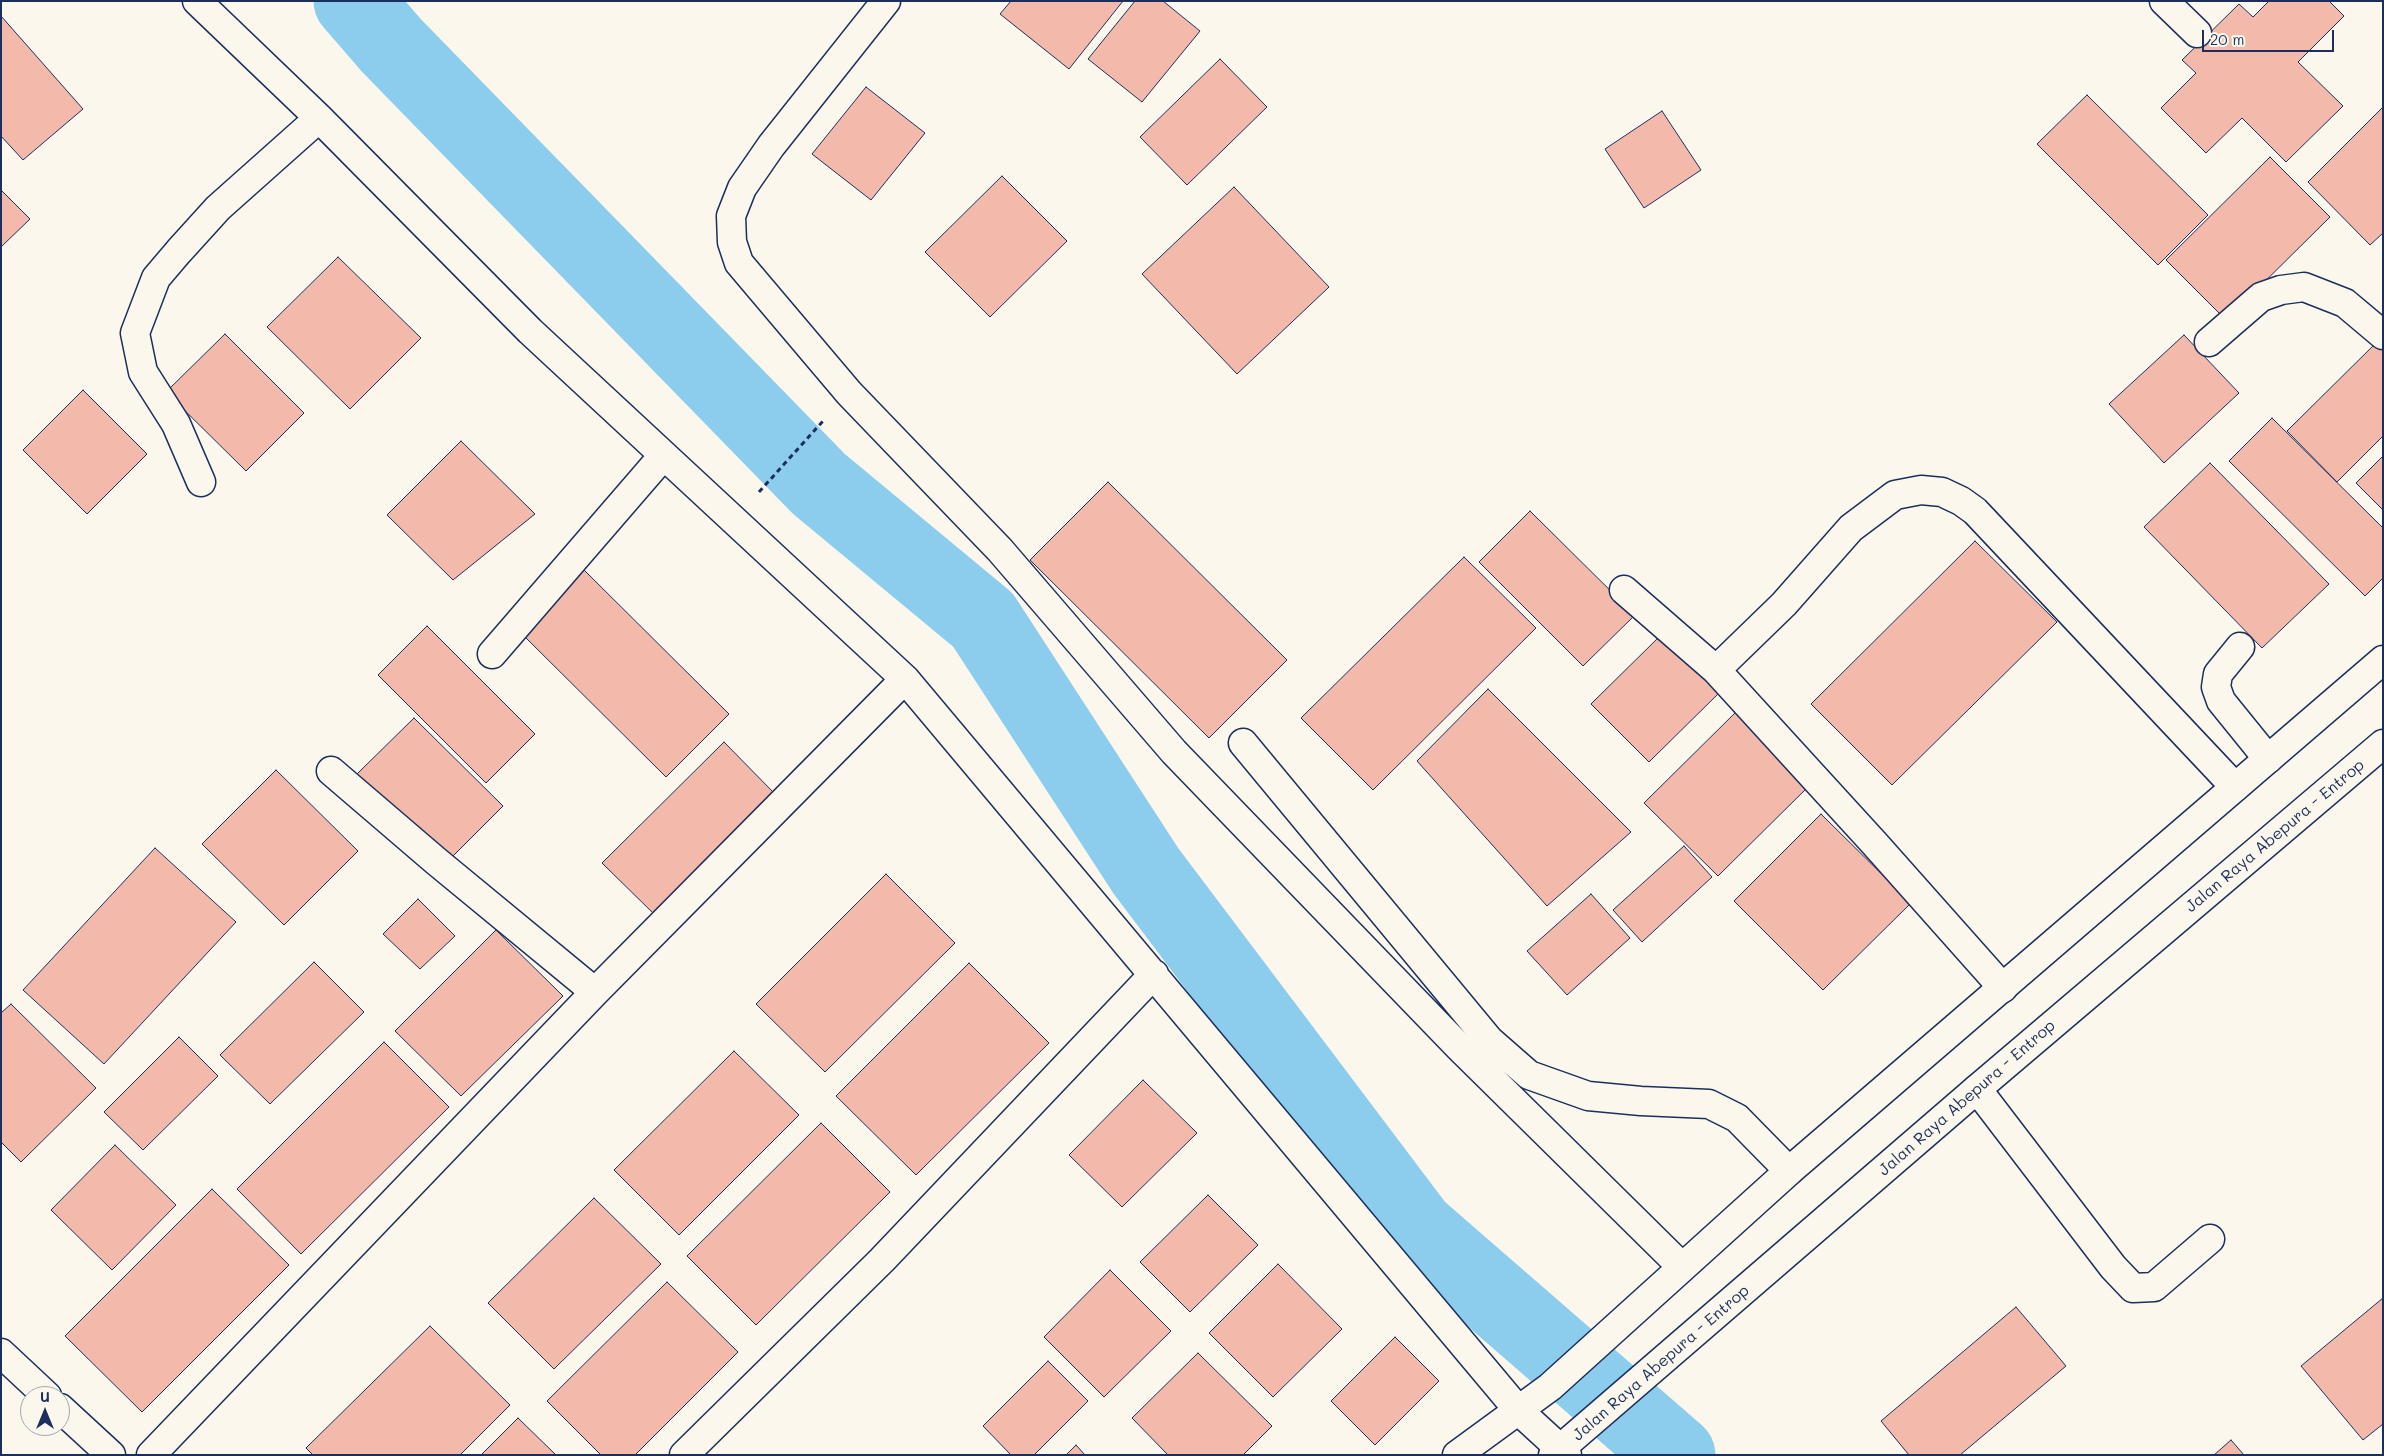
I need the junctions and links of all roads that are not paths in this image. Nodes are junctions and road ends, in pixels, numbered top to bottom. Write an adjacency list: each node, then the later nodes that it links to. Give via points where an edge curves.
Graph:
1 (197, 1): 5 (main road)
2 (886, 1): 27 (main road, via 771,146 742,188 732,216 732,242 739,263 849,393 1000,550 1174,752 1459,1047)
3 (2164, 1): 4 (main road)
4 (2197, 33)
5 (320, 118): 8 (main road, via 530,331); 9 (main road, via 218,208 178,251 156,278 135,333 143,372 176,424)
6 (2383, 335): 7 (main road, via 2346,303 2304,287 2261,297)
7 (2209, 342)
8 (663, 456): 12 (main road); 15 (main road)
9 (201, 482)
10 (1624, 590): 14 (main road)
11 (2240, 647): 18 (main road, via 2218,674 2216,688 2221,701)
12 (492, 654)
13 (2383, 660): 18 (main road)
14 (1716, 670): 20 (main road, via 1784,604 1850,528 1895,495 1921,490 1942,492 1961,500 1975,511); 22 (main road, via 1876,844)
15 (905, 679): 21 (main road); 23 (main road)
16 (1243, 743): 25 (main road, via 1489,1040 1529,1075 1588,1096 1709,1104 1738,1118)
17 (2383, 744): 24 (main road, Jalan Raya Abepura - Entrop)
18 (2268, 759): 20 (main road)
19 (331, 771): 23 (main road)
20 (2235, 788): 22 (main road)
21 (1154, 974): 30 (main road); 35 (main road, via 882,1260)
22 (2002, 988): 25 (main road)
23 (595, 992): 34 (main road)
24 (1977, 1089): 26 (main road, via 2132,1288 2154,1287); 32 (main road, Jalan Raya Abepura - Entrop)
25 (1789, 1171): 27 (main road)
26 (2210, 1240)
27 (1682, 1267): 30 (main road, via 1550,1387)
28 (1, 1353): 29 (main road)
29 (36, 1386)
30 (1519, 1411): 32 (main road); 36 (main road)
31 (70, 1417): 33 (main road)
32 (1560, 1453)
33 (111, 1455)
34 (151, 1455)
35 (684, 1455)
36 (1457, 1455)

